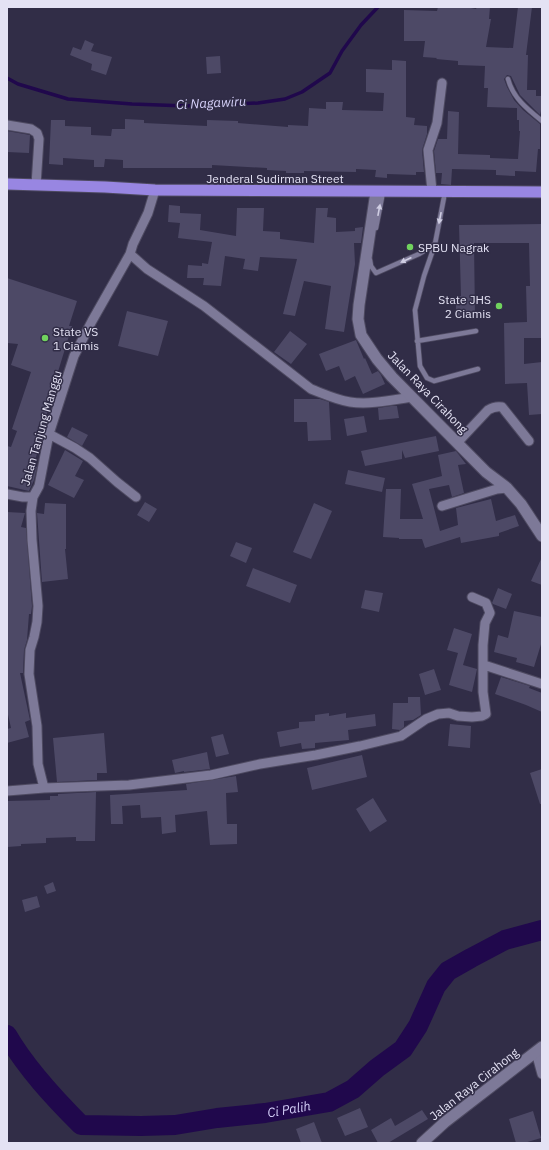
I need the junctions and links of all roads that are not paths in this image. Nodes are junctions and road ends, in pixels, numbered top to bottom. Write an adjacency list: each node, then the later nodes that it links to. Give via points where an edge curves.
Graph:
1 (508, 79): 3 (lane, via 510,90)
2 (442, 83): 8 (street, via 437,123 428,150)
3 (542, 121)
4 (7, 125): 6 (street, via 38,133 40,139)
5 (7, 184): 6 (highway, Jenderal Sudirman Street)
6 (36, 185): 7 (highway, Jenderal Sudirman Street)
7 (155, 190): 9 (highway, Jenderal Sudirman Street); 13 (street, Jalan Tanjung Manggu)
8 (432, 191): 9 (highway, Jenderal Sudirman Street); 10 (highway, Jenderal Sudirman Street)
9 (379, 192): 12 (lane, one-way to 9, via 376,273 371,266 368,247 377,225); 17 (street, Jalan Raya Cirahong, via 358,319 361,335 392,377)
10 (445, 192): 11 (highway, Jenderal Sudirman Street); 12 (lane, one-way to 12)
11 (542, 192)
12 (435, 244): 15 (lane, via 415,310)
13 (130, 254): 17 (street, via 147,269 204,306 312,389 350,402 375,402); 18 (street, Jalan Tanjung Manggu, via 74,356)
14 (476, 331): 15 (lane)
15 (417, 341): 16 (lane, via 420,366 427,378 434,381)
16 (478, 369)
17 (412, 397): 20 (street, Jalan Raya Cirahong)
18 (49, 434): 23 (street, Jalan Tanjung Manggu, via 39,486); 24 (street, via 90,458)
19 (529, 441): 20 (street, via 502,407 497,406 488,410)
20 (458, 442): 21 (street, Jalan Raya Cirahong, via 486,472)
21 (507, 488): 25 (street); 26 (street, Jalan Raya Cirahong)
22 (7, 494): 23 (street, Jalan Tanjung Manggu)
23 (33, 497): 30 (street, via 32,540 38,606 30,650 29,674 37,726 38,764)
24 (136, 498)
25 (442, 506)
26 (542, 536)
27 (472, 597): 28 (street, via 486,603 490,613 483,645)
28 (484, 665): 29 (street); 30 (street, via 483,692 486,714 482,716 438,714 401,736 211,775 129,785)
29 (542, 684)
30 (44, 788): 31 (street)
31 (7, 791)
32 (539, 1049): 33 (street); 34 (street, Jalan Raya Cirahong)
33 (542, 1074)
34 (422, 1143)

